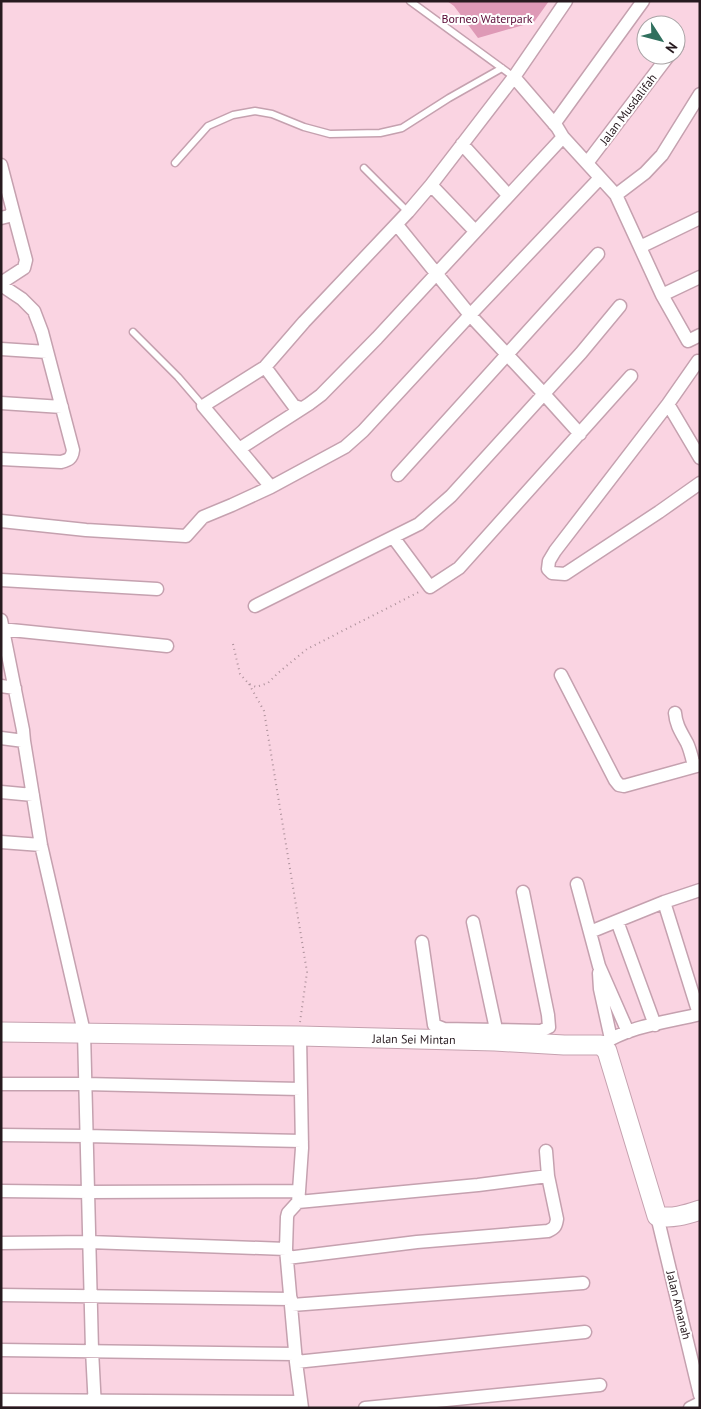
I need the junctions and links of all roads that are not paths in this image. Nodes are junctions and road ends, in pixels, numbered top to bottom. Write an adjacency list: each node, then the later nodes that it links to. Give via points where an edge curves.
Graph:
1 (410, 1): 5 (lane)
2 (566, 1): 6 (street)
3 (643, 1): 8 (street)
4 (661, 65): 12 (street, Jalan Musdalifah)
5 (502, 68): 6 (lane); 11 (lane, via 402,128 380,133 330,134 272,114 255,111 233,115 208,126)
6 (514, 76): 8 (street); 10 (street)
7 (700, 94): 18 (street, via 662,154 645,173)
8 (554, 124): 9 (street)
9 (563, 136): 12 (street); 17 (street)
10 (462, 144): 16 (street); 17 (street)
11 (175, 163)
12 (587, 163): 15 (street)
13 (1, 165): 19 (street)
14 (364, 168): 20 (lane)
15 (600, 178): 18 (street); 32 (street)
16 (431, 185): 20 (street); 24 (street)
17 (508, 195): 24 (street)
18 (616, 195): 25 (street)
19 (13, 211): 21 (street); 29 (street, via 26,260 24,268)
20 (408, 212): 23 (street)
21 (1, 218)
22 (700, 218): 25 (street)
23 (396, 225): 27 (street); 40 (street)
24 (475, 232): 27 (street)
25 (640, 247): 30 (street)
26 (598, 254): 38 (street)
27 (436, 273): 32 (street); 47 (street, via 321,395)
28 (700, 277): 30 (street)
29 (1, 284): 37 (street, via 34,311)
30 (662, 295): 35 (street)
31 (620, 306): 42 (street)
32 (470, 315): 38 (street); 54 (street, via 345,447)
33 (134, 332): 45 (lane)
34 (700, 335): 35 (street)
35 (688, 341): 39 (street)
36 (1, 349): 37 (street)
37 (47, 352): 46 (street)
38 (507, 354): 42 (street); 52 (street)
39 (699, 362): 44 (street)
40 (266, 367): 45 (street); 47 (street, via 294,406)
41 (631, 376): 48 (street)
42 (544, 394): 48 (street); 56 (street, via 450,496 419,524)
43 (1, 403): 46 (street)
44 (668, 404): 51 (street); 53 (street, via 555,551 548,569 552,573 565,574)
45 (202, 406): 49 (street)
46 (62, 407): 50 (street, via 73,456 61,462)
47 (302, 408): 49 (street)
48 (580, 434): 56 (street, via 459,568 430,587)
49 (239, 449): 54 (street)
50 (1, 458)
51 (700, 458)
52 (398, 476)
53 (700, 483)
54 (271, 487): 55 (street, via 203,516 186,536)
55 (1, 521)
56 (393, 537): 59 (street)
57 (1, 580): 58 (street)
58 (157, 589)
59 (255, 606)
60 (2, 626): 61 (street); 64 (street)
61 (167, 646)
62 (561, 675): 68 (street, via 619,784 624,786)
63 (1, 686): 64 (street)
64 (15, 688): 67 (street)
65 (675, 713): 68 (street, via 681,735)
66 (1, 738): 67 (street)
67 (24, 741): 70 (street)
68 (697, 765)
69 (1, 792): 70 (street)
70 (33, 795): 72 (street)
71 (1, 842): 72 (street)
72 (42, 845): 85 (street)
73 (577, 884): 79 (street)
74 (700, 890): 76 (street)
75 (523, 892): 87 (street, via 549,1027 541,1031)
76 (664, 902): 77 (street); 82 (street)
77 (617, 921): 79 (street); 83 (street)
78 (473, 922): 87 (street)
79 (590, 932): 81 (street)
80 (422, 942): 87 (street, via 434,1025)
81 (599, 966): 86 (street); 89 (street)
82 (699, 1014): 83 (street)
83 (655, 1025): 86 (street)
84 (1, 1032): 85 (street, Jalan Sei Mintan)
85 (84, 1032): 88 (street, Jalan Sei Mintan); 91 (street)
86 (628, 1032): 89 (street)
87 (495, 1035): 88 (street, Jalan Sei Mintan); 89 (street, Jalan Sei Mintan, via 564,1045)
88 (300, 1036): 92 (street)
89 (606, 1042): 102 (street)
90 (1, 1084): 91 (street)
91 (85, 1084): 92 (street); 94 (street)
92 (301, 1089): 95 (street)
93 (1, 1135): 94 (street)
94 (86, 1136): 95 (street); 99 (street)
95 (302, 1141): 100 (street)
96 (546, 1151): 97 (street)
97 (548, 1176): 100 (street, via 478,1185); 105 (street, via 557,1219 556,1226 548,1231)
98 (1, 1191): 99 (street)
99 (88, 1192): 100 (street); 103 (street)
100 (299, 1196): 105 (street, via 287,1217)
101 (700, 1210): 102 (street, via 682,1216)
102 (657, 1216): 115 (street, Jalan Amanah)
103 (89, 1242): 104 (street); 105 (street); 108 (street)
104 (1, 1243)
105 (287, 1253): 109 (street)
106 (583, 1283): 109 (street)
107 (1, 1295): 108 (street)
108 (90, 1296): 109 (street); 112 (street)
109 (291, 1302): 113 (street)
110 (585, 1332): 113 (street)
111 (1, 1350): 112 (street)
112 (92, 1350): 113 (street); 118 (street)
113 (296, 1358): 119 (street)
114 (600, 1385): 120 (street)
115 (700, 1395)
116 (1, 1400): 118 (street)
117 (700, 1403): 121 (street)
118 (95, 1404): 119 (street)
119 (301, 1405)
120 (365, 1408)
121 (690, 1408)

